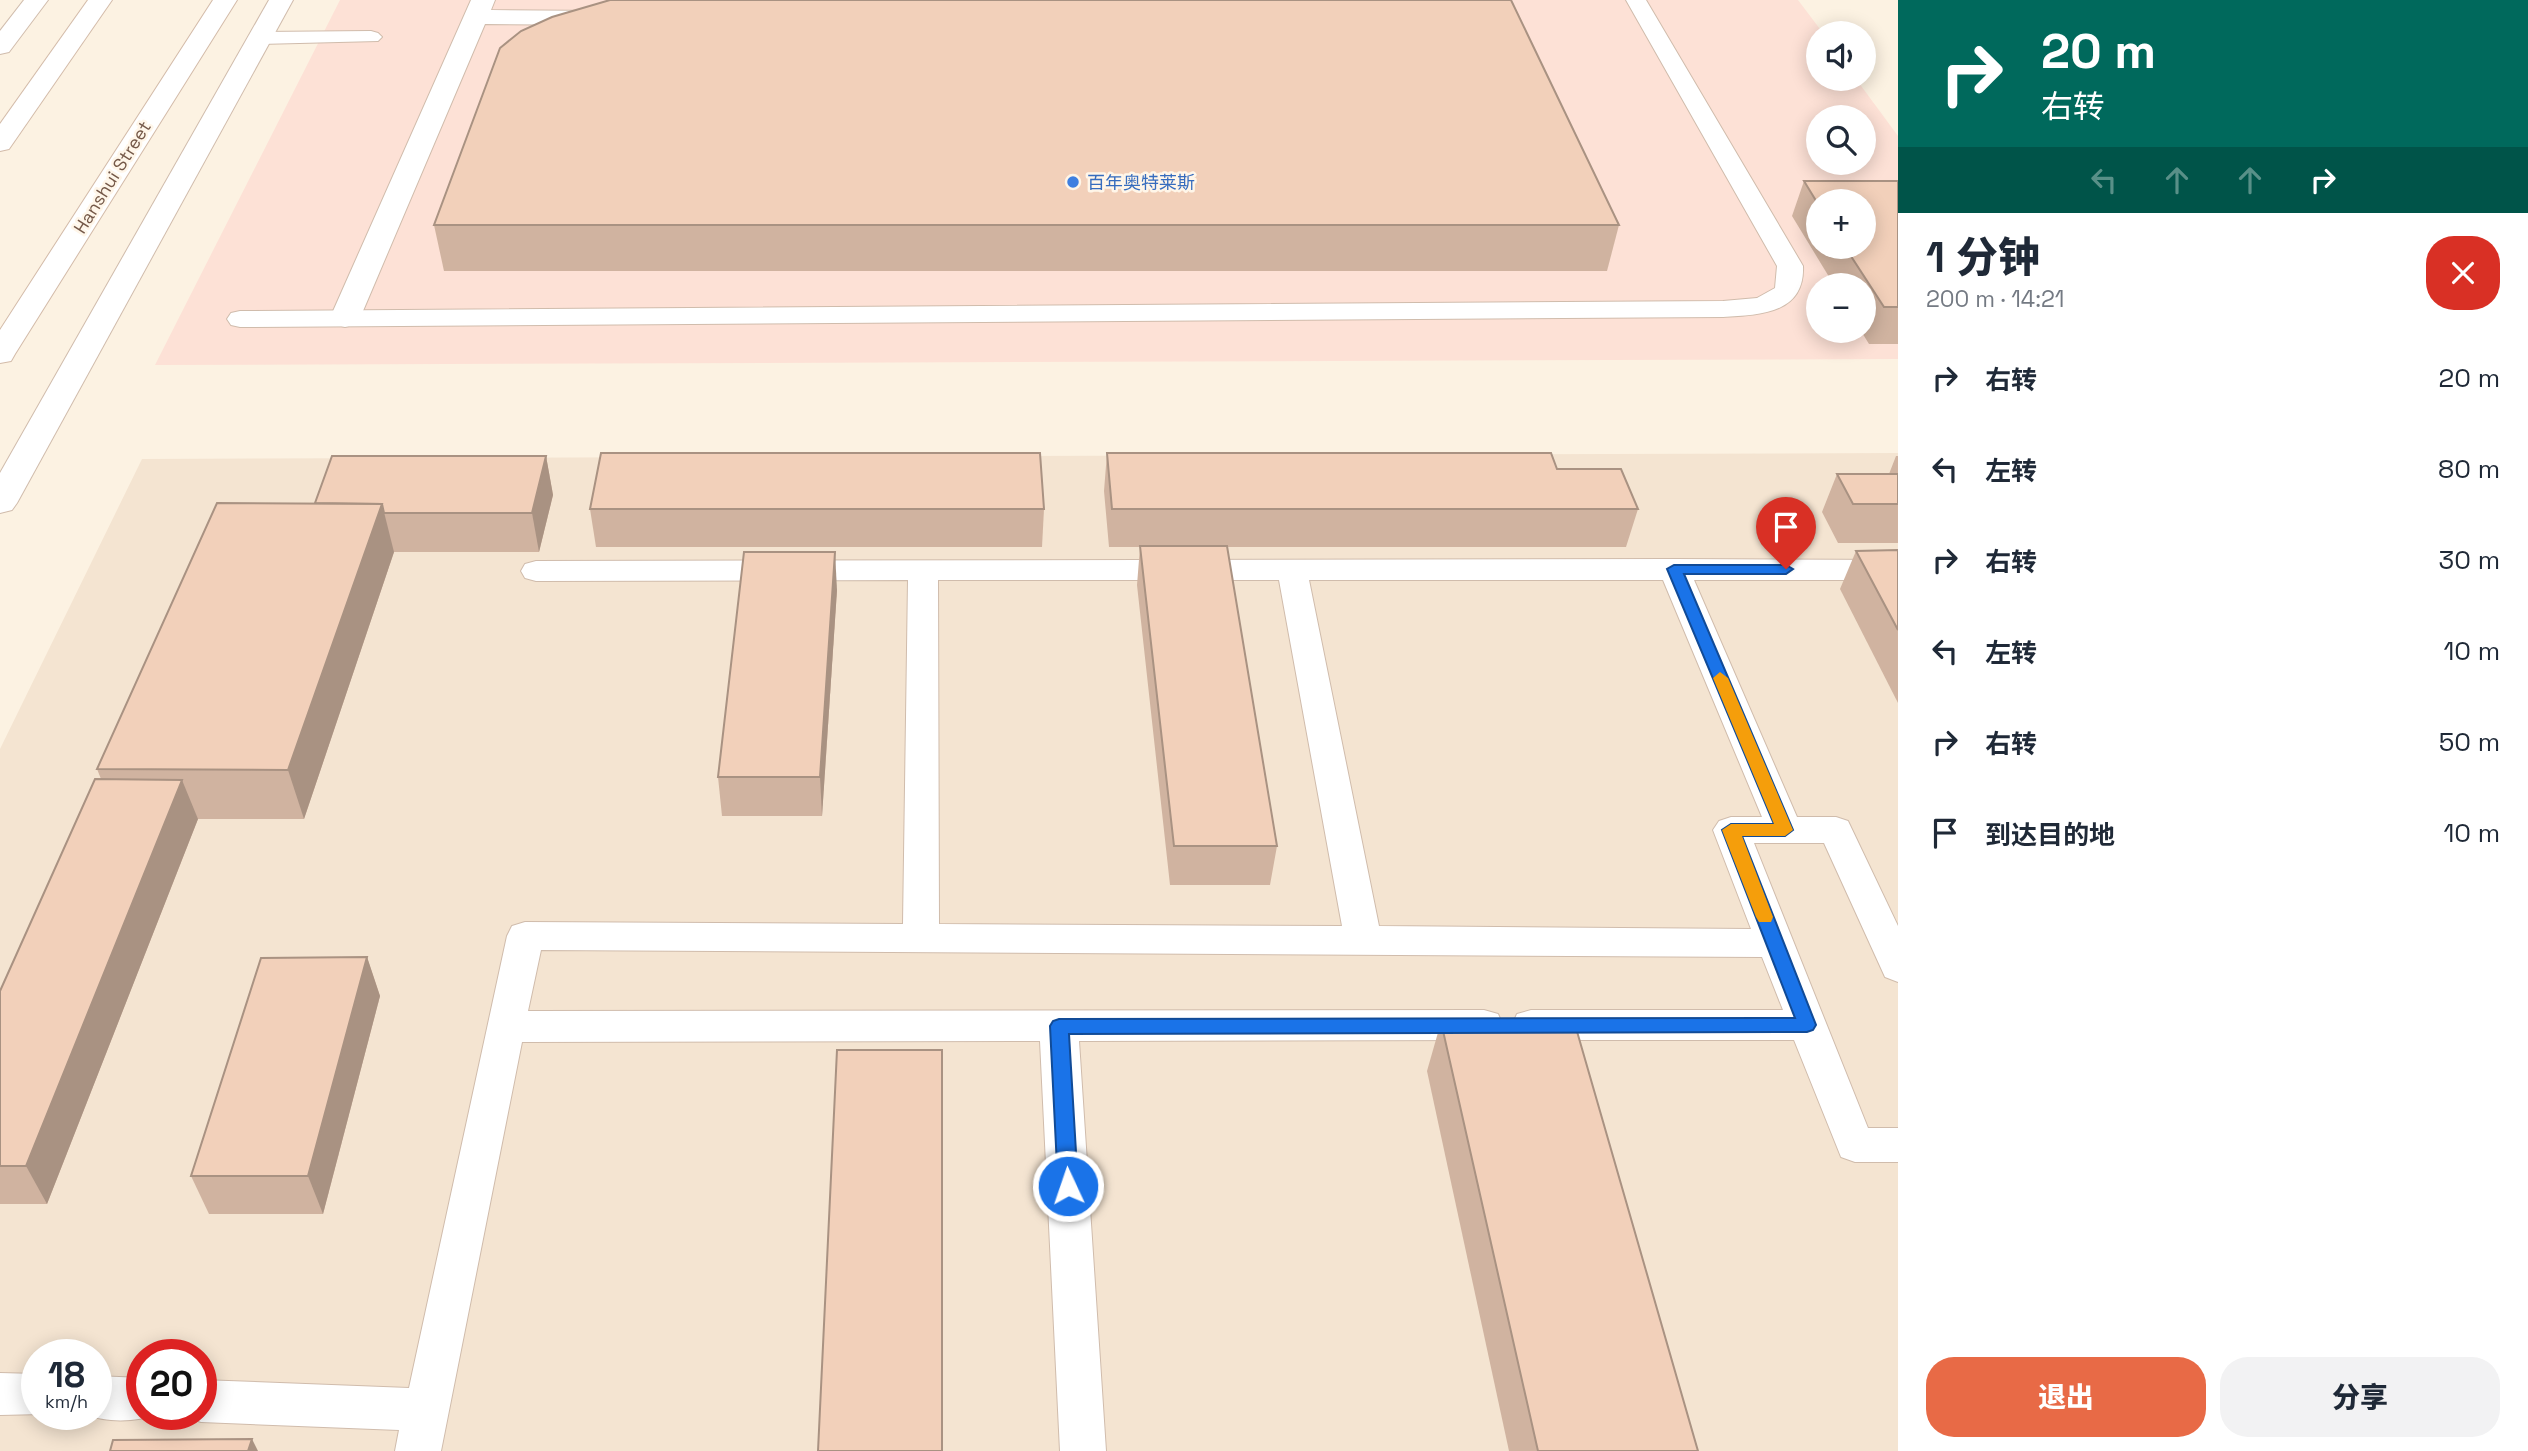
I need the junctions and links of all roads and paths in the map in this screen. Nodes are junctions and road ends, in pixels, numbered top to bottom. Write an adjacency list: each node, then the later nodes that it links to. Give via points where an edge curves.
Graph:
1 (36, 0): 10 (street)
2 (100, 0): 11 (street)
3 (225, 0): 14 (street, Hanshui Street)
4 (281, 0): 9 (street)
5 (1636, 0): 12 (lane, via 1790,266 1793,280 1787,293 1772,302 1723,309)
6 (479, 9): 7 (street); 12 (street)
7 (626, 18)
8 (372, 37): 9 (lane)
9 (260, 38): 16 (street)
10 (0, 47)
11 (0, 143)
12 (345, 318): 13 (lane)
13 (240, 319)
14 (0, 354)
15 (0, 441): 16 (street)
16 (8, 489)
17 (1674, 569): 18 (lane); 19 (lane); 22 (lane)
18 (1292, 570): 21 (lane); 25 (lane)
19 (1898, 570)
20 (536, 571): 21 (lane)
21 (923, 571): 24 (lane)
22 (1785, 830): 23 (lane, via 1836,830); 26 (lane, via 1731,830)
23 (1888, 922): 27 (lane)
24 (921, 939): 25 (lane); 30 (lane, via 525,936)
25 (1363, 941): 26 (lane)
26 (1775, 943): 28 (lane)
27 (1898, 967)
28 (1807, 1025): 29 (lane); 31 (lane, via 1855,1145)
29 (1059, 1026): 30 (lane); 36 (lane)
30 (507, 1027): 35 (lane)
31 (1898, 1145)
32 (0, 1394): 33 (lane)
33 (21, 1395)
34 (217, 1403): 35 (lane)
35 (422, 1430)
36 (1083, 1451)

